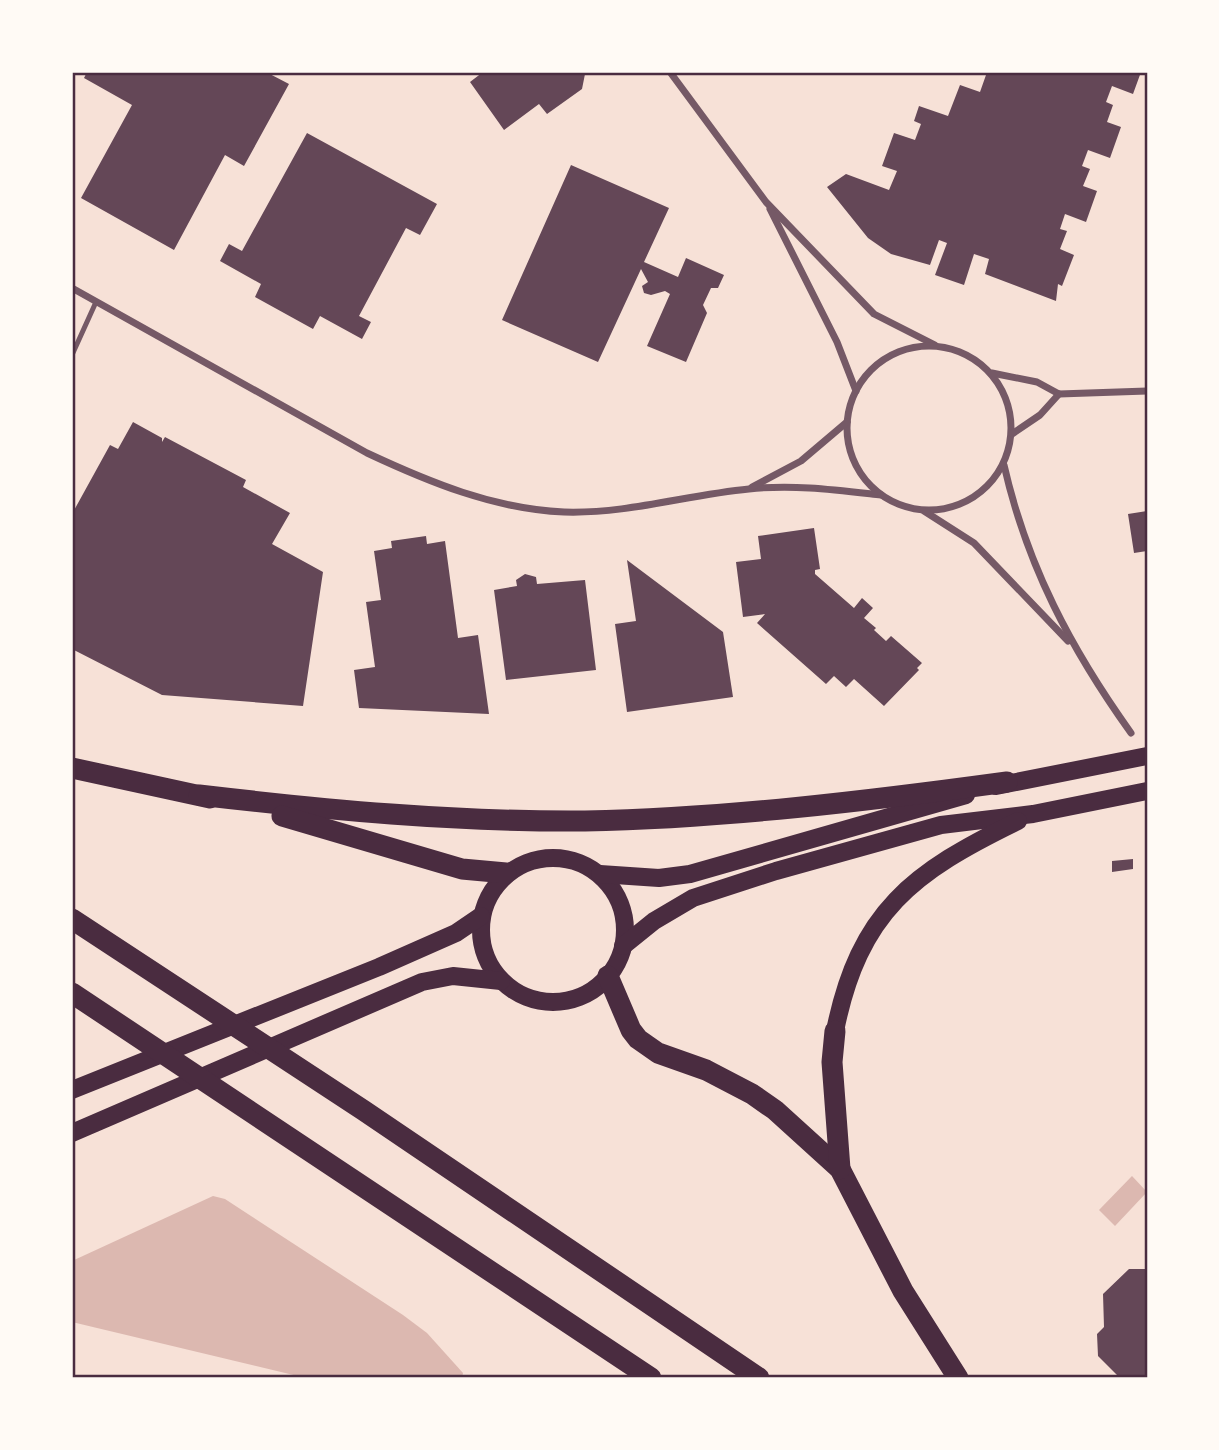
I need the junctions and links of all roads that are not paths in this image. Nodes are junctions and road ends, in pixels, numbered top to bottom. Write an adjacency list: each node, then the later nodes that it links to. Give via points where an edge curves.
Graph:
1 (670, 72): 2 (street)
2 (766, 202): 5 (street, via 874,314); 8 (street, via 837,342)
3 (72, 288): 4 (street)
4 (96, 302): 6 (lane); 14 (street, via 367,453 445,488 563,512 616,511)
5 (935, 345): 7 (street, via 967,354); 8 (street, via 889,356 864,377)
6 (72, 355)
7 (992, 373): 10 (street, via 1037,383); 12 (street, via 1008,401)
8 (856, 391): 11 (street)
9 (1147, 391): 10 (street)
10 (1059, 394): 12 (street, via 1040,415)
11 (847, 422): 14 (street, via 801,461); 15 (street, via 851,455)
12 (1012, 434): 13 (street)
13 (1003, 465): 16 (street, via 995,479 971,500); 17 (street, via 1016,519)
14 (749, 489): 15 (street, via 816,488)
15 (881, 495): 16 (street)
16 (924, 511): 17 (street, via 974,544)
17 (1072, 645): 18 (street)
18 (1131, 733)
19 (1147, 756): 21 (main road)
20 (72, 768): 23 (highway)
21 (1007, 782): 23 (highway, via 827,805 585,821 343,811); 26 (main road, via 718,868 659,878)
22 (1147, 791): 24 (main road)
23 (199, 795): 25 (highway, via 312,823 450,866)
24 (1033, 814): 29 (main road, via 941,825 716,890 669,911); 33 (main road, via 960,849 906,888 858,952)
25 (506, 873): 26 (main road, via 528,861 554,857 578,862); 27 (main road)
26 (600, 874): 29 (main road, via 621,907)
27 (481, 915): 31 (main road, via 480,939); 34 (main road, via 445,938)
28 (72, 919): 38 (highway)
29 (623, 946): 30 (main road)
30 (608, 976): 31 (main road, via 590,992 567,1001 543,1002 520,995); 36 (highway, via 638,1039 658,1053 706,1070 751,1094)
31 (500, 981): 35 (main road, via 453,976 422,982)
32 (72, 993): 37 (highway)
33 (835, 1031): 36 (highway, via 832,1062)
34 (72, 1090)
35 (72, 1133)
36 (840, 1169): 39 (highway, via 903,1291)
37 (651, 1378)
38 (759, 1378)
39 (958, 1378)

